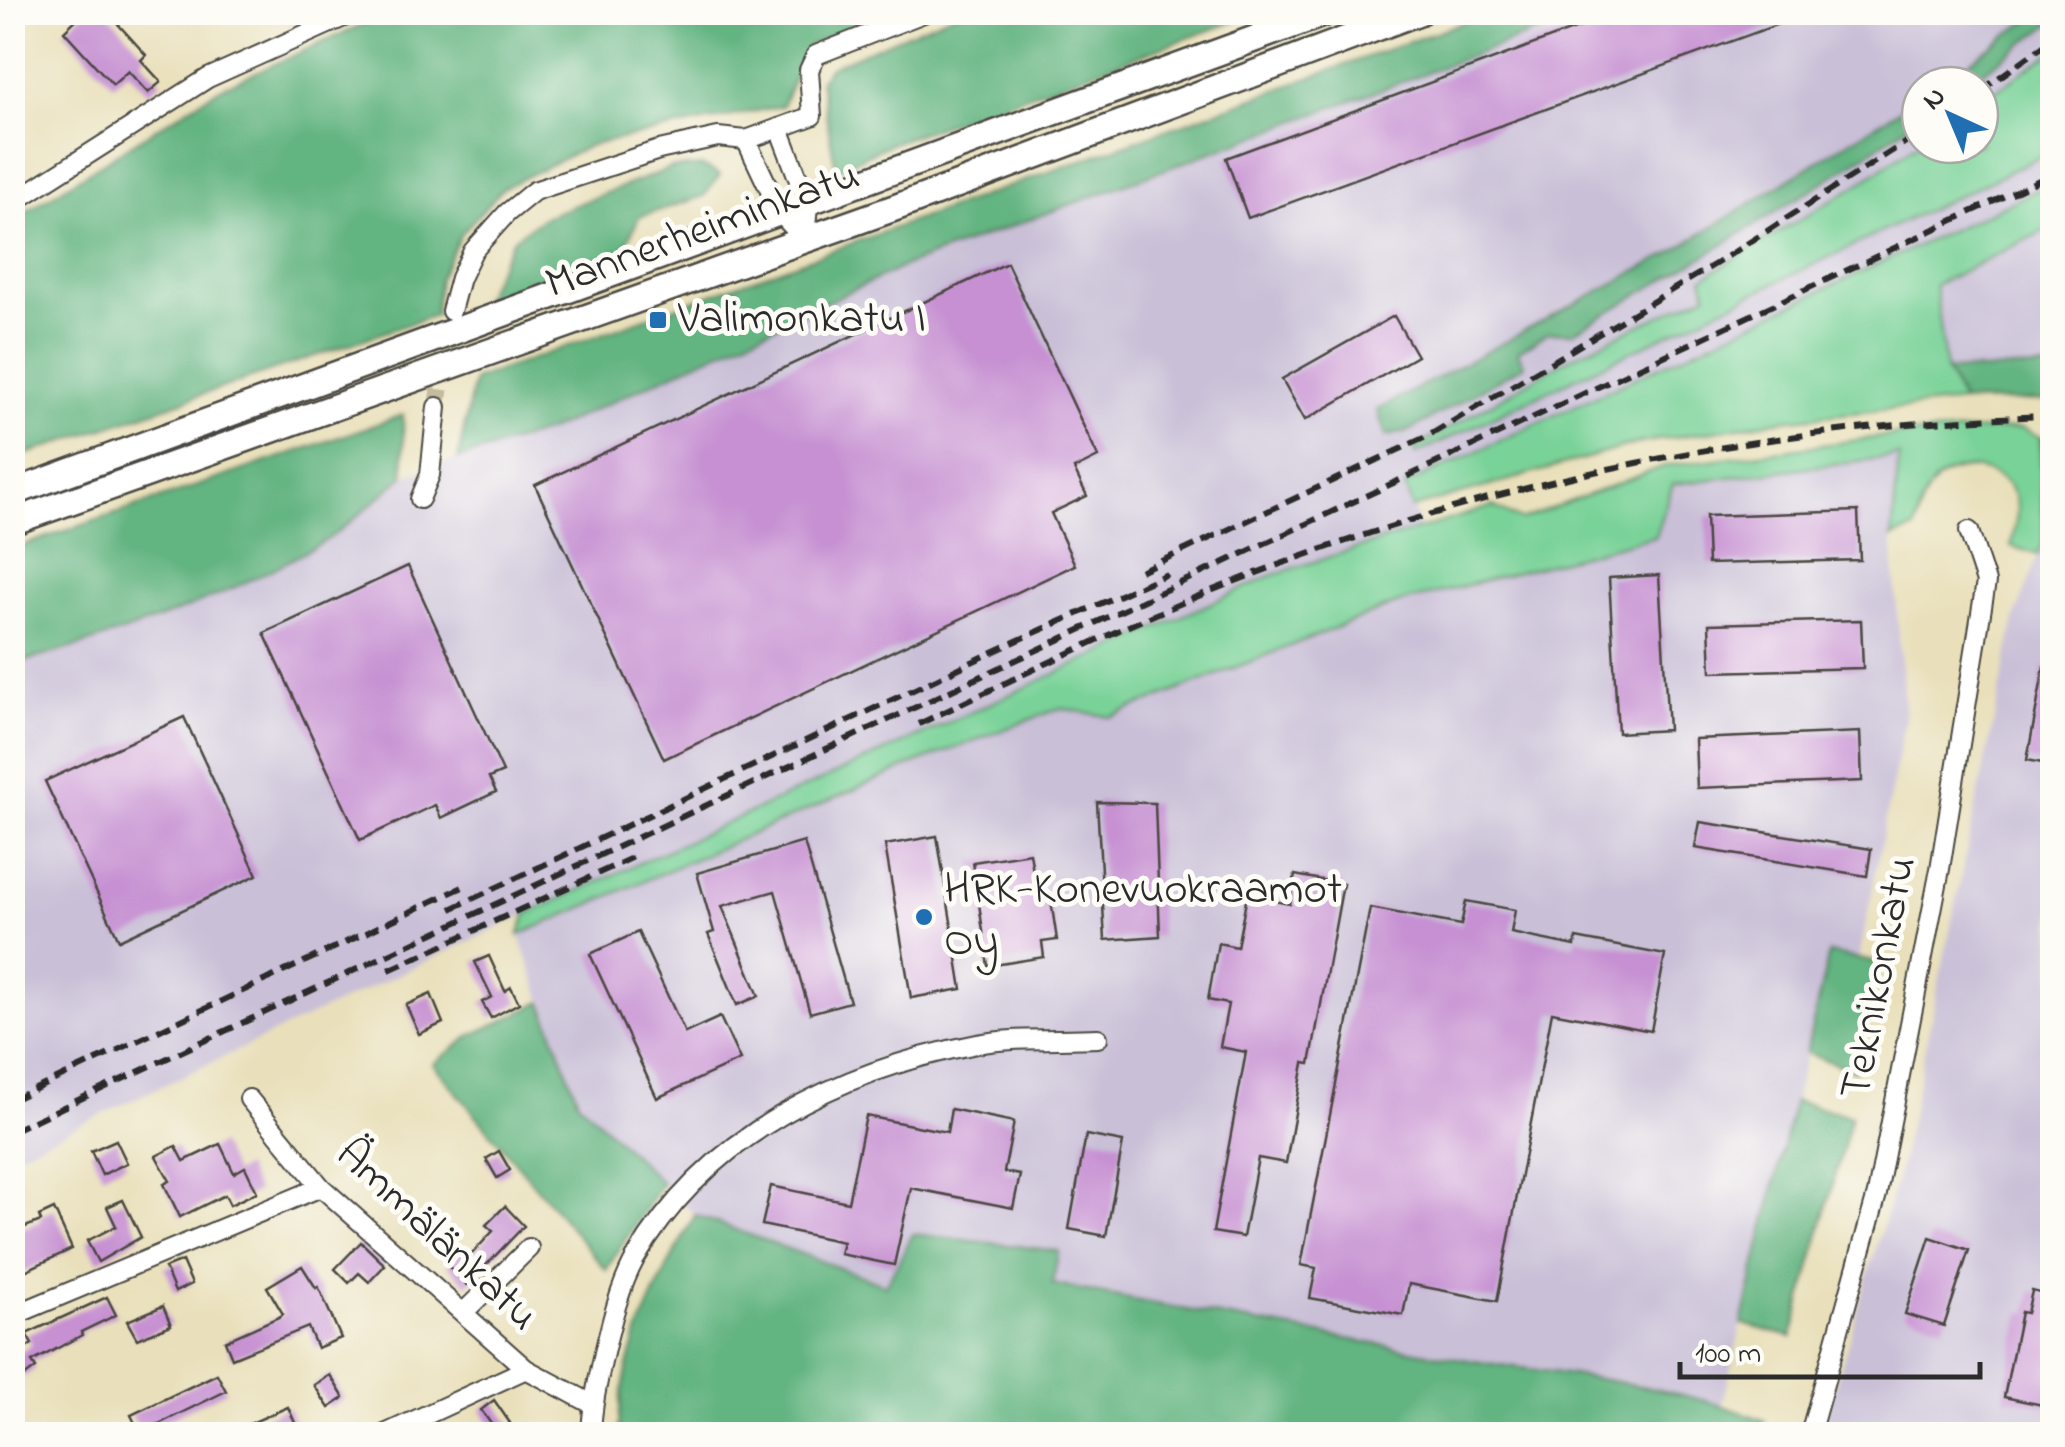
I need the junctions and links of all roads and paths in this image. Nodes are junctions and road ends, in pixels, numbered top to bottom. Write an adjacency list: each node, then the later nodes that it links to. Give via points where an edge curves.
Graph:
1 (355, 12): 7 (street, via 208,78)
2 (926, 12): 5 (street, via 816,56 809,70 812,116)
3 (1328, 12): 8 (main road, Mannerheiminkatu)
4 (1419, 12): 10 (main road, Mannerheiminkatu)
5 (779, 128): 6 (street); 8 (street)
6 (746, 140): 9 (street); 11 (street, via 718,137 658,150 534,191 474,251)
7 (12, 204)
8 (808, 204): 9 (main road, Mannerheiminkatu); 10 (street)
9 (781, 214): 10 (street); 13 (main road, Mannerheiminkatu)
10 (805, 240): 15 (main road, Mannerheiminkatu)
11 (451, 311)
12 (437, 407): 14 (street, via 430,474)
13 (12, 493)
14 (420, 499)
15 (12, 522)
16 (1969, 530): 27 (street, Teknikonkatu, via 1986,582 1943,849 1877,1194)
17 (1098, 1038): 24 (street, via 981,1043 886,1066 808,1098 728,1149 668,1212 634,1261)
18 (249, 1099): 19 (street, Ämmälänkatu)
19 (321, 1187): 21 (street, Ämmälänkatu); 22 (street)
20 (529, 1248): 21 (street)
21 (464, 1312): 23 (street, Ämmälänkatu)
22 (12, 1316)
23 (526, 1369): 24 (street, Ämmälänkatu); 25 (street)
24 (592, 1404): 26 (street)
25 (385, 1434)
26 (591, 1434)
27 (1810, 1434)

